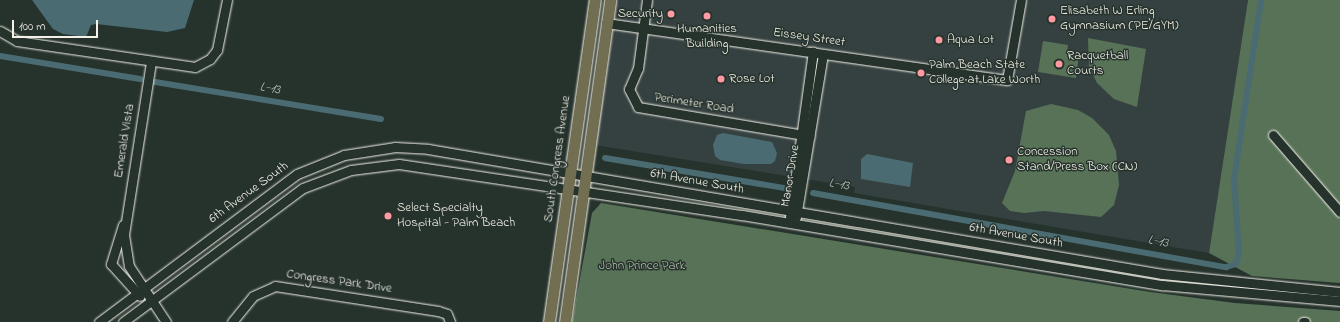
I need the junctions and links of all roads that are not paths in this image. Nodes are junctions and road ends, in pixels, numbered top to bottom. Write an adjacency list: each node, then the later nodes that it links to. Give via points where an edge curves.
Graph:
1 (227, 0): 11 (street, via 221,39 210,59 185,68)
2 (595, 0): 14 (main road, South Congress Avenue)
3 (610, 0): 6 (main road)
4 (647, 0): 7 (street, Perimeter Road)
5 (1021, 0): 10 (street, Eissey Street, via 1007,80)
6 (606, 23): 7 (street, Eissey Street); 15 (main road)
7 (643, 27): 9 (street, Eissey Street); 12 (street, Perimeter Road, via 638,68 629,89 638,108)
8 (0, 31): 11 (street, via 17,41)
9 (813, 52): 10 (street, Eissey Street); 12 (street, Manor Drive)
10 (823, 54): 12 (street, Manor Drive)
11 (151, 62): 22 (street, Emerald Vista)
12 (806, 135): 18 (street, Manor Drive); 20 (street, Manor Drive)
13 (1272, 135): 19 (street)
14 (569, 173): 15 (street, 6th Avenue South); 16 (main road, South Congress Avenue); 23 (street, 6th Avenue South, via 428,149 395,148 344,156 282,183)
15 (585, 176): 17 (main road); 18 (street, 6th Avenue South)
16 (567, 188): 17 (street, 6th Avenue South); 26 (street, 6th Avenue South, via 415,164 351,170 289,197); 33 (main road, South Congress Avenue)
17 (584, 191): 21 (street, 6th Avenue South); 34 (main road)
18 (788, 211): 20 (street, 6th Avenue South); 21 (street, Manor Drive)
19 (1340, 212)
20 (799, 213): 21 (street, Manor Drive); 24 (street, 6th Avenue South, via 1162,274)
21 (791, 223): 27 (street, 6th Avenue South, via 1197,290)
22 (124, 224): 23 (street, Emerald Vista, via 129,266); 25 (street, Emerald Vista, via 111,264)
23 (145, 287): 25 (street, 6th Avenue South); 26 (street, Emerald Vista)
24 (1340, 292)
25 (136, 294): 26 (street, Emerald Vista); 28 (street, 6th Avenue South)
26 (150, 301): 29 (street, 6th Avenue South); 30 (street)
27 (1340, 301)
28 (99, 322)
29 (123, 322)
30 (166, 322)
31 (232, 322): 32 (street, Congress Park Drive, via 253,296 275,286 438,311 447,314)
32 (450, 322)
33 (548, 322)
34 (565, 322)

